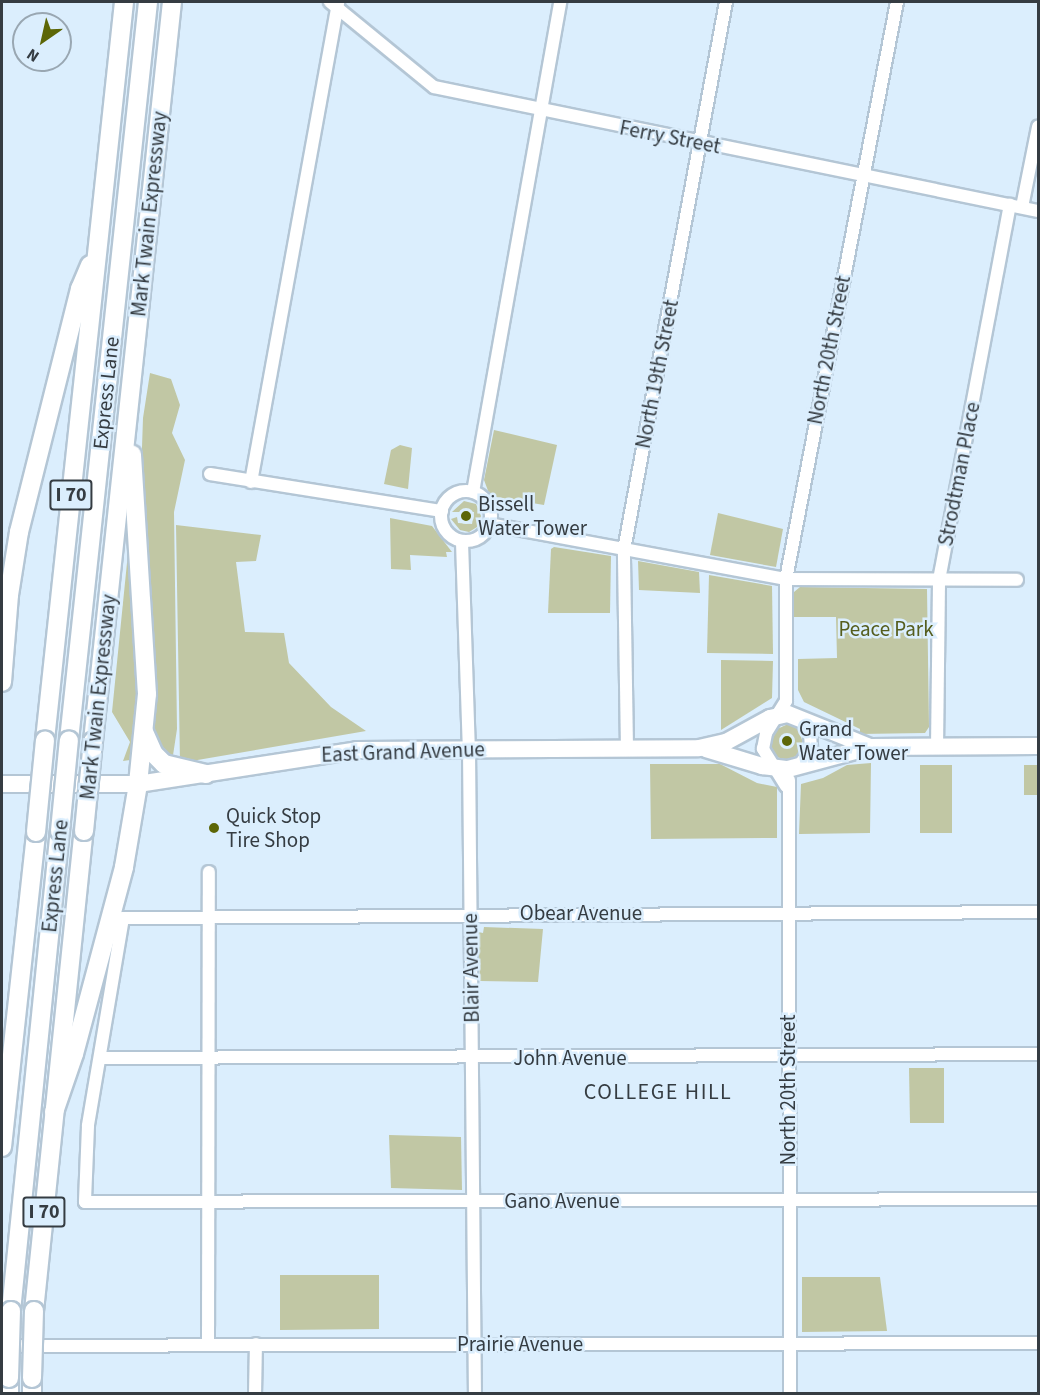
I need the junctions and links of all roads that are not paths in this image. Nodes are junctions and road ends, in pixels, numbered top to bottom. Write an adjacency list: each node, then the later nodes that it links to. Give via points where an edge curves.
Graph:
1 (124, 2): 14 (highway, I 70)
2 (148, 2): 64 (highway, Express Lane, bridge, via 69,740 12,1311)
3 (172, 2): 15 (highway, Mark Twain Expressway / I 70)
4 (560, 2): 8 (street)
5 (726, 2): 10 (street, North 19th Street)
6 (897, 2): 11 (street, North 20th Street)
7 (335, 3): 8 (street, Ferry Street, via 434,87); 17 (street)
8 (539, 110): 10 (street, Ferry Street); 18 (street)
9 (1038, 127): 12 (street, Strodtman Place)
10 (700, 143): 11 (street, Ferry Street); 22 (street, North 19th Street)
11 (863, 173): 12 (street, Ferry Street); 23 (street, North 20th Street)
12 (1016, 206): 13 (street, Ferry Street); 24 (street, Strodtman Place)
13 (1038, 211)
14 (97, 250): 26 (highway, via 80,289 19,532); 53 (highway, I 70, bridge)
15 (129, 402): 29 (highway, via 146,677); 52 (highway, Mark Twain Expressway / I 70, bridge)
16 (210, 474): 17 (street)
17 (251, 482): 19 (street)
18 (472, 492): 19 (street, via 453,495); 20 (street, via 488,504)
19 (442, 511): 21 (street, via 444,528)
20 (489, 524): 21 (street, via 479,537); 22 (street)
21 (462, 542): 35 (street, Blair Avenue)
22 (624, 550): 23 (street); 34 (street, North 19th Street)
23 (786, 579): 24 (street); 27 (street, North 20th Street)
24 (939, 579): 25 (street); 32 (street, Strodtman Place)
25 (1017, 580)
26 (2, 682)
27 (782, 708): 28 (main road, East Grand Avenue); 33 (main road, East Grand Avenue, via 726,741); 37 (street, North 20th Street, via 764,742 766,756)
28 (798, 716): 31 (main road, East Grand Avenue, via 850,742); 36 (street, via 810,734 811,748)
29 (144, 732): 38 (highway, via 154,754 164,764); 40 (highway)
30 (1038, 746): 32 (main road, East Grand Avenue)
31 (870, 747): 32 (main road, East Grand Avenue); 36 (main road, East Grand Avenue)
32 (937, 747)
33 (699, 748): 34 (main road, East Grand Avenue); 37 (main road, East Grand Avenue)
34 (627, 749): 35 (main road, East Grand Avenue)
35 (469, 750): 38 (main road, East Grand Avenue, via 335,751); 45 (street, Blair Avenue)
36 (797, 768): 37 (main road, East Grand Avenue); 41 (street)
37 (775, 769): 41 (street, North 20th Street)
38 (206, 774): 40 (main road, East Grand Avenue)
39 (2, 784): 40 (main road, East Grand Avenue)
40 (138, 784): 52 (highway, via 124,867 74,1054)
41 (786, 786): 43 (street, North 20th Street)
42 (209, 872): 46 (street)
43 (788, 912): 44 (street, Obear Avenue); 45 (street, Obear Avenue); 48 (street, North 20th Street)
44 (1038, 912)
45 (471, 914): 46 (street, Obear Avenue); 51 (street, Blair Avenue)
46 (207, 915): 49 (street, Obear Avenue, via 123,918); 50 (street)
47 (1038, 1054): 48 (street, John Avenue)
48 (788, 1056): 51 (street, John Avenue); 55 (street, North 20th Street)
49 (101, 1058): 50 (street, John Avenue); 57 (street, Gano Avenue, via 88,1126 85,1202)
50 (209, 1059): 51 (street, John Avenue); 57 (street)
51 (473, 1059): 56 (street, Blair Avenue)
52 (54, 1112): 65 (highway, Mark Twain Expressway / I 70, bridge, via 34,1311)
53 (2, 1147)
54 (1038, 1199): 55 (street, Gano Avenue)
55 (789, 1200): 56 (street, Gano Avenue); 58 (street, North 20th Street)
56 (473, 1202): 57 (street, Gano Avenue); 62 (street, Blair Avenue)
57 (208, 1203): 60 (street)
58 (789, 1343): 59 (street, Prairie Avenue); 62 (street, Prairie Avenue); 68 (street, North 20th Street)
59 (1038, 1343)
60 (208, 1344): 61 (street, Prairie Avenue); 63 (street, Prairie Avenue)
61 (256, 1344): 62 (street, Prairie Avenue); 66 (street)
62 (474, 1345): 67 (street, Blair Avenue)
63 (2, 1346)
64 (9, 1386)
65 (32, 1386)
66 (255, 1394)
67 (475, 1394)
68 (790, 1394)

